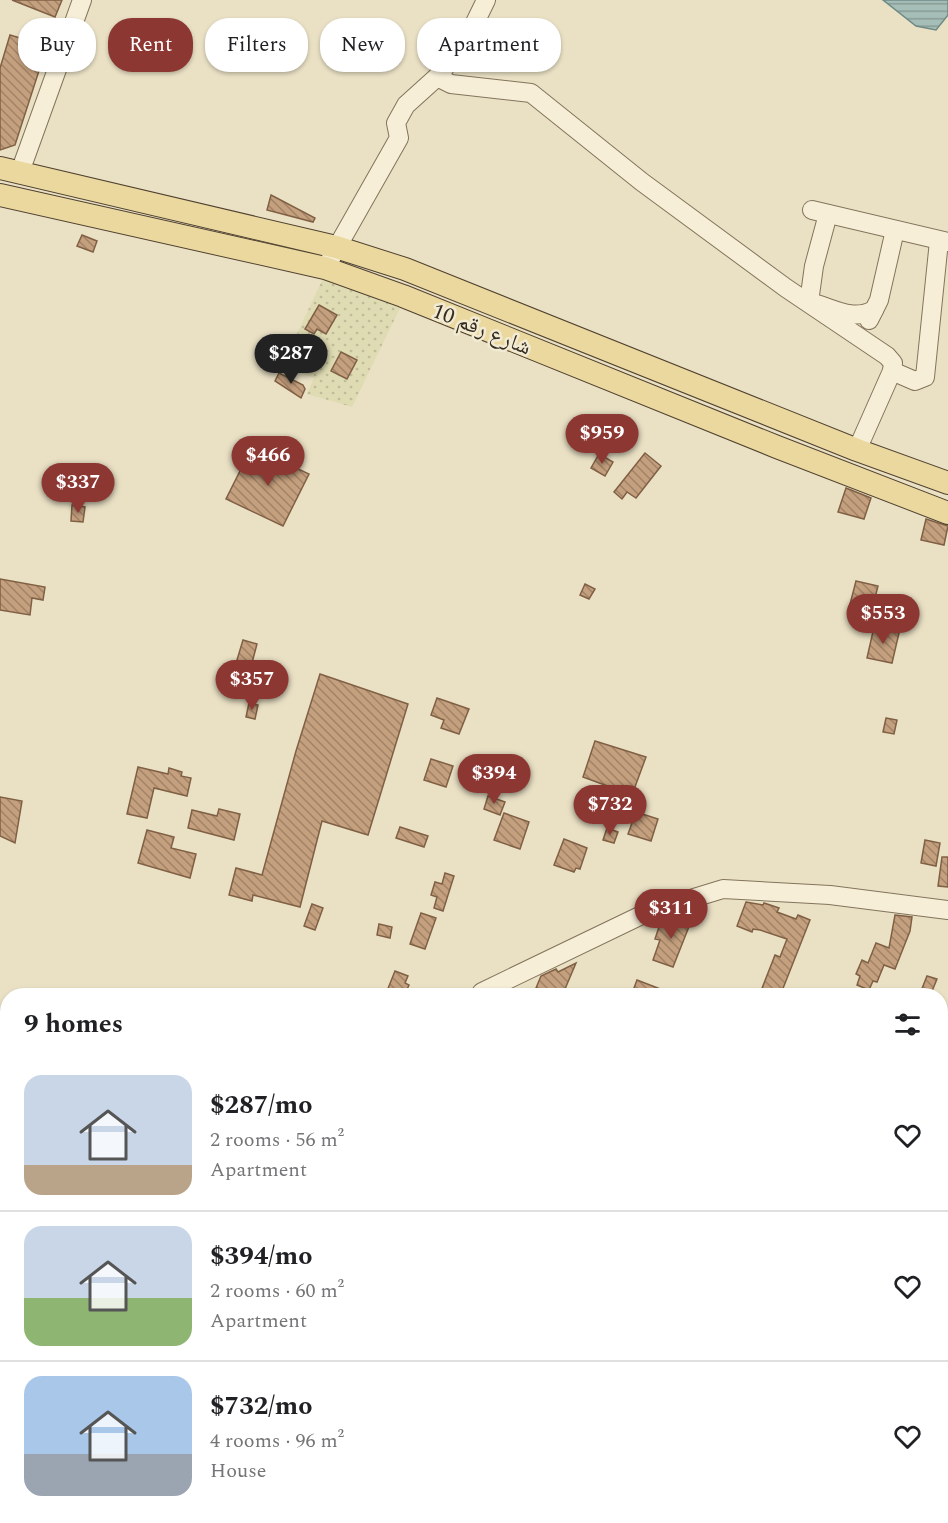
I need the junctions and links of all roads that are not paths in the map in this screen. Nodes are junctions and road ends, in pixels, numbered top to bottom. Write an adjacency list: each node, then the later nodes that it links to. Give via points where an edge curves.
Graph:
1 (82, 0): 4 (street)
2 (486, 0): 3 (street, via 466,41)
3 (437, 77): 8 (street, via 406,105 396,123 399,138); 10 (street, via 450,84 531,93 642,182)
4 (10, 170): 8 (main road, شارع رقم 10)
5 (0, 195): 9 (main road, شارع رقم 10)
6 (895, 230): 7 (street); 10 (street, via 820,212); 11 (street)
7 (944, 242): 13 (street, via 925,377 915,381)
8 (336, 248): 9 (street); 14 (main road, شارع رقم 10, via 405,269)
9 (325, 268): 16 (main road, شارع رقم 10)
10 (809, 302): 11 (street, via 850,316 863,316); 12 (street)
11 (874, 310): 12 (street)
12 (862, 339): 13 (street, via 891,360)
13 (892, 371): 14 (street)
14 (857, 450): 15 (main road, شارع رقم 10)
15 (948, 483)
16 (948, 513)
17 (948, 910): 18 (street, via 830,895 723,889 648,912)
18 (490, 988)

